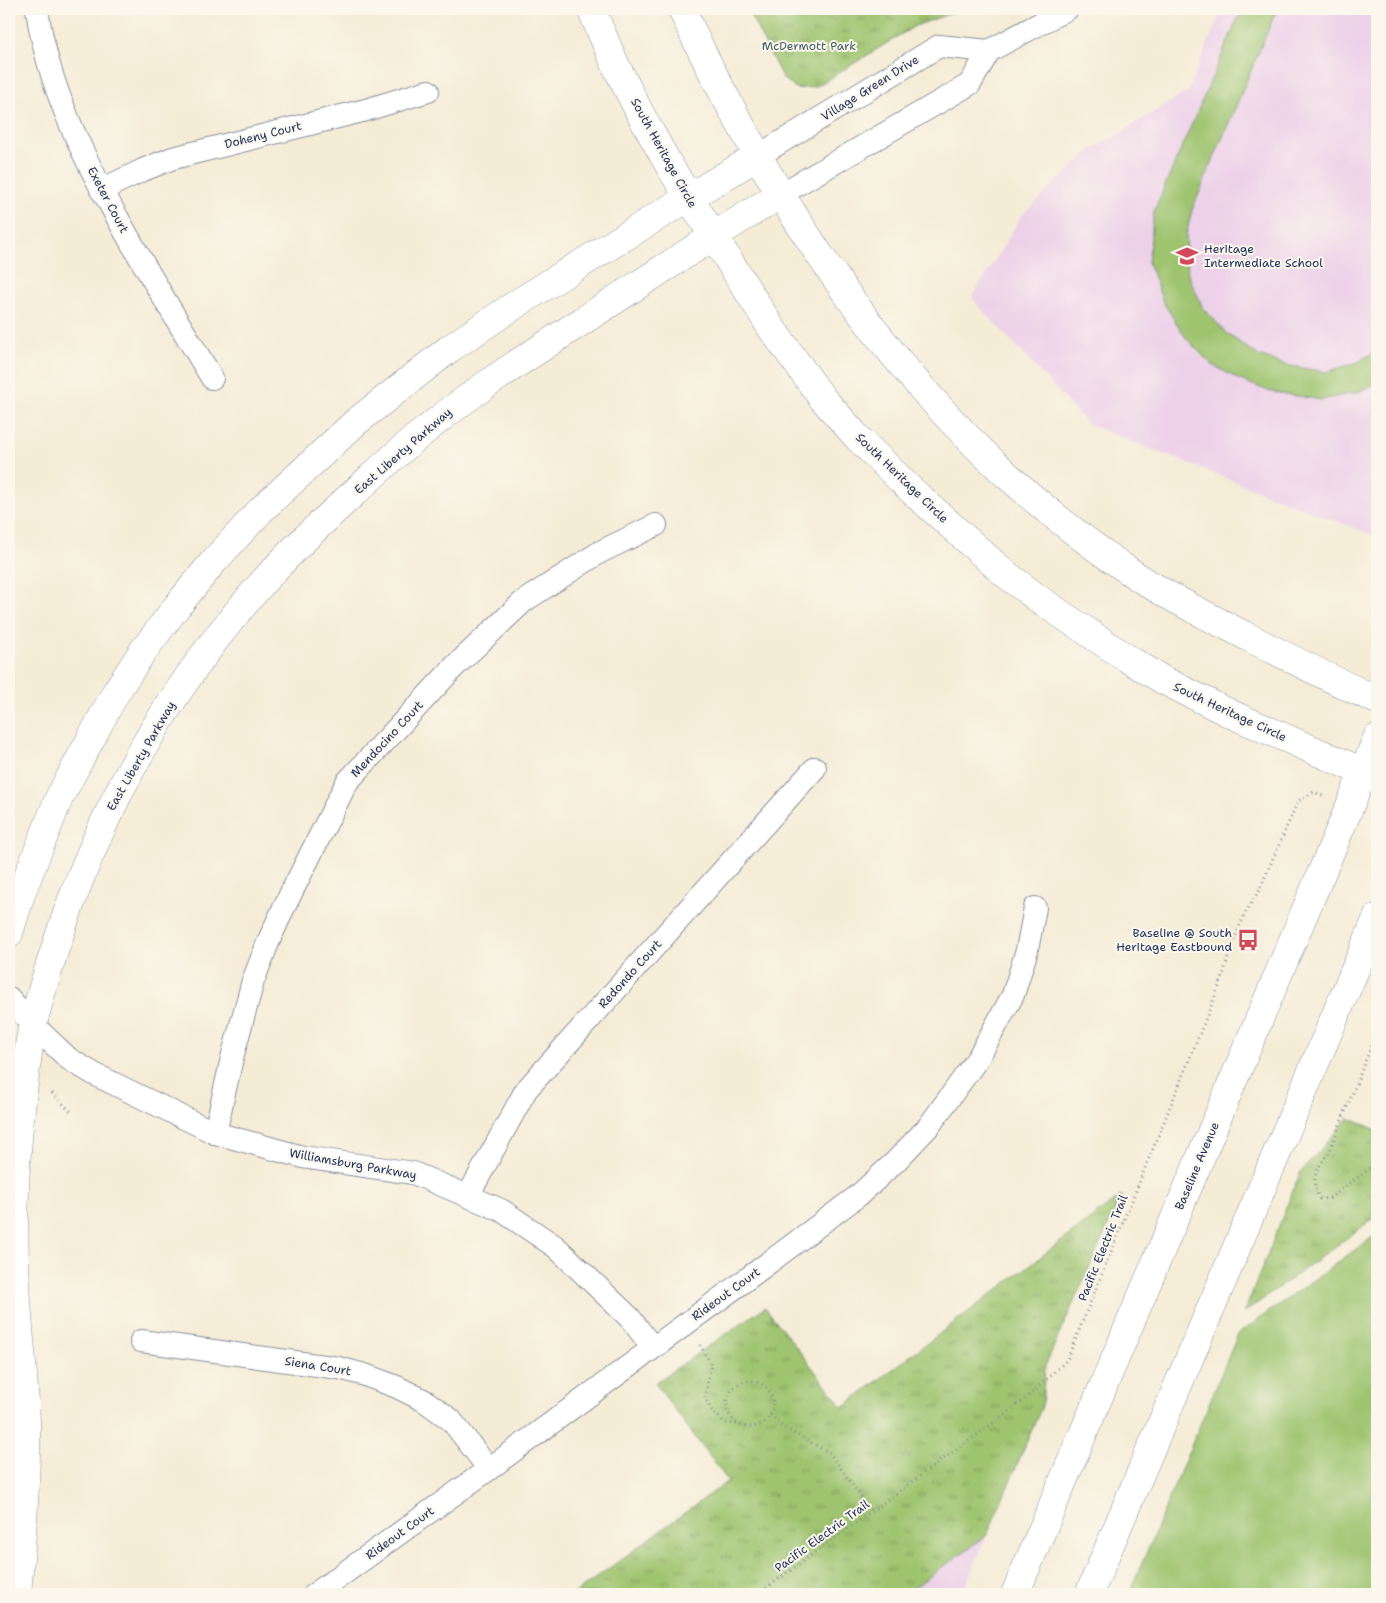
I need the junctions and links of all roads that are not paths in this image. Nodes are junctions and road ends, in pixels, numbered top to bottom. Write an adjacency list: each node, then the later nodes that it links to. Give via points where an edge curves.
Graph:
1 (37, 9): 8 (street, Exeter Court, via 47,60 69,124)
2 (591, 9): 10 (street, South Heritage Circle, via 642,117)
3 (682, 9): 7 (street)
4 (1067, 9): 5 (street)
5 (989, 51): 7 (street, Village Green Drive, via 939,46); 9 (street, via 970,84)
6 (428, 91): 8 (street, Doheny Court, via 366,110 173,158)
7 (758, 156): 9 (street); 10 (street)
8 (102, 190): 12 (street, Exeter Court)
9 (781, 194): 11 (street, East Liberty Parkway); 14 (street, via 814,247 890,352 966,438 1014,483 1093,546 1174,599)
10 (688, 198): 11 (street, South Heritage Circle); 20 (street, via 521,301 449,350 356,422 261,510 178,605 116,692 59,798)
11 (713, 236): 17 (street, South Heritage Circle, via 772,329 824,399 910,489 1003,572 1084,630 1163,680 1231,714); 22 (street, East Liberty Parkway, via 531,354 438,420 309,534 257,589 166,710 129,772 75,890)
12 (212, 378)
13 (656, 525): 23 (street, Mendocino Court, via 600,552 524,601 454,667 347,782 285,904 253,982)
14 (1377, 700)
15 (1377, 738): 17 (street, Baseline Avenue)
16 (815, 768): 24 (street, Redondo Court, via 526,1090)
17 (1370, 774): 30 (street, Baseline Avenue, via 1349,808)
18 (1035, 908): 26 (street, Rideout Court, via 1027,950 1013,995 978,1058 929,1126 859,1195)
19 (1377, 918): 31 (street)
20 (9, 933)
21 (9, 998): 22 (street, Williamsburg Parkway)
22 (33, 1025): 23 (street, Williamsburg Parkway, via 69,1059 94,1074); 28 (street, East Liberty Parkway, via 14,1184 16,1287 24,1379 26,1456)
23 (215, 1133): 24 (street, Williamsburg Parkway, via 303,1157 413,1173)
24 (468, 1196): 26 (street, Williamsburg Parkway, via 501,1210 556,1247 630,1318)
25 (141, 1341): 27 (street, Siena Court, via 339,1368 365,1375 425,1401 451,1420)
26 (653, 1348): 27 (street, Rideout Court)
27 (489, 1469): 29 (street, Rideout Court)
28 (17, 1594)
29 (315, 1594)
30 (1015, 1594)
31 (1089, 1594)

